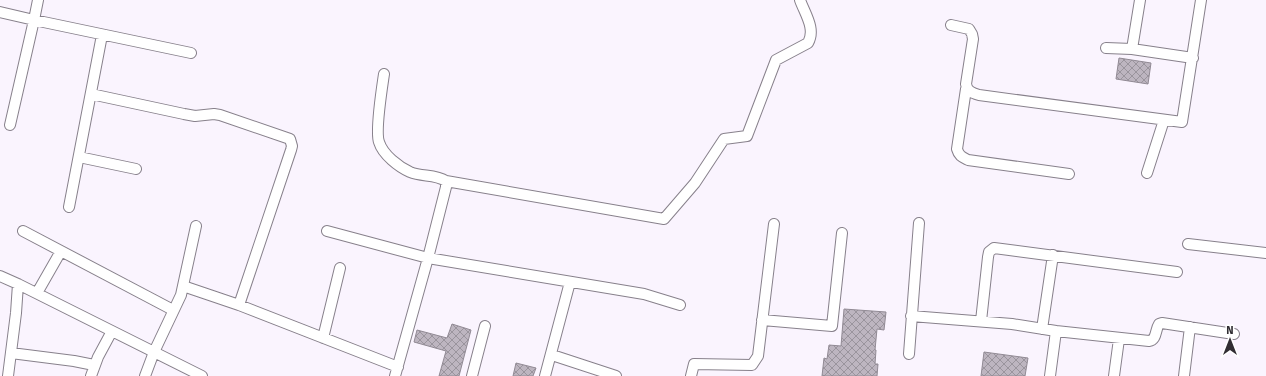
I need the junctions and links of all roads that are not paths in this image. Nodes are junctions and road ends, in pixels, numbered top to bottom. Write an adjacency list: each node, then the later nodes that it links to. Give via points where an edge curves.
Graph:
1 (38, 0): 6 (street)
2 (800, 0): 22 (street, via 811,27 808,43 776,60 747,136 724,139 695,183 664,219)
3 (1140, 0): 10 (street)
4 (1201, 0): 12 (street)
5 (0, 12): 6 (street)
6 (34, 20): 8 (street); 17 (street)
7 (951, 26): 14 (street, via 969,29 972,34)
8 (102, 35): 11 (street); 15 (street)
9 (1106, 48): 10 (street)
10 (1132, 48): 12 (street)
11 (191, 53)
12 (1193, 58): 16 (street, via 1182,122)
13 (384, 74): 22 (street, via 379,142 398,165 411,172 440,177)
14 (966, 88): 16 (street, via 979,95); 21 (street, via 958,154 968,160)
15 (91, 94): 18 (street); 42 (street, via 195,116 214,114 290,139 291,150)
16 (1164, 120): 20 (street)
17 (10, 125)
18 (79, 157): 19 (street); 23 (street)
19 (136, 169)
20 (1147, 173)
21 (1069, 174)
22 (446, 181): 34 (street)
23 (69, 207)
24 (919, 223): 45 (street)
25 (774, 224): 46 (street)
26 (196, 226): 40 (street)
27 (327, 231): 34 (street)
28 (23, 232): 31 (street)
29 (842, 233): 46 (street, via 832,326)
30 (1188, 244): 32 (street)
31 (60, 251): 41 (street); 44 (street)
32 (1266, 253)
33 (1052, 255): 36 (street); 47 (street, via 991,249); 50 (street)
34 (428, 258): 38 (street); 61 (street)
35 (340, 268): 54 (street)
36 (1176, 272)
37 (0, 276): 39 (street)
38 (570, 282): 43 (street, via 644,294); 59 (street)
39 (18, 284): 41 (street); 57 (street)
40 (183, 286): 42 (street); 44 (street)
41 (37, 293): 51 (street)
42 (239, 305): 54 (street)
43 (680, 305)
44 (174, 310): 56 (street)
45 (911, 316): 47 (street); 58 (street)
46 (762, 320): 69 (street, via 758,356 752,365 694,364)
47 (981, 321): 50 (street)
48 (485, 326): 66 (street)
49 (1190, 327): 53 (street); 55 (street, via 1162,323 1157,326 1152,341); 72 (street)
50 (1042, 329): 52 (street)
51 (112, 331): 56 (street); 60 (street)
52 (1056, 331): 55 (street); 70 (street)
53 (1234, 334)
54 (323, 338): 61 (street)
55 (1119, 339): 71 (street)
56 (154, 352): 64 (street); 65 (street)
57 (11, 353): 60 (street); 62 (street)
58 (909, 354)
59 (552, 355): 67 (street); 68 (street)
60 (94, 365): 63 (street)
61 (396, 371)
62 (8, 376)
63 (91, 376)
64 (145, 376)
65 (202, 376)
66 (472, 376)
67 (545, 376)
68 (616, 376)
69 (691, 376)
70 (1050, 376)
71 (1114, 376)
72 (1184, 376)

